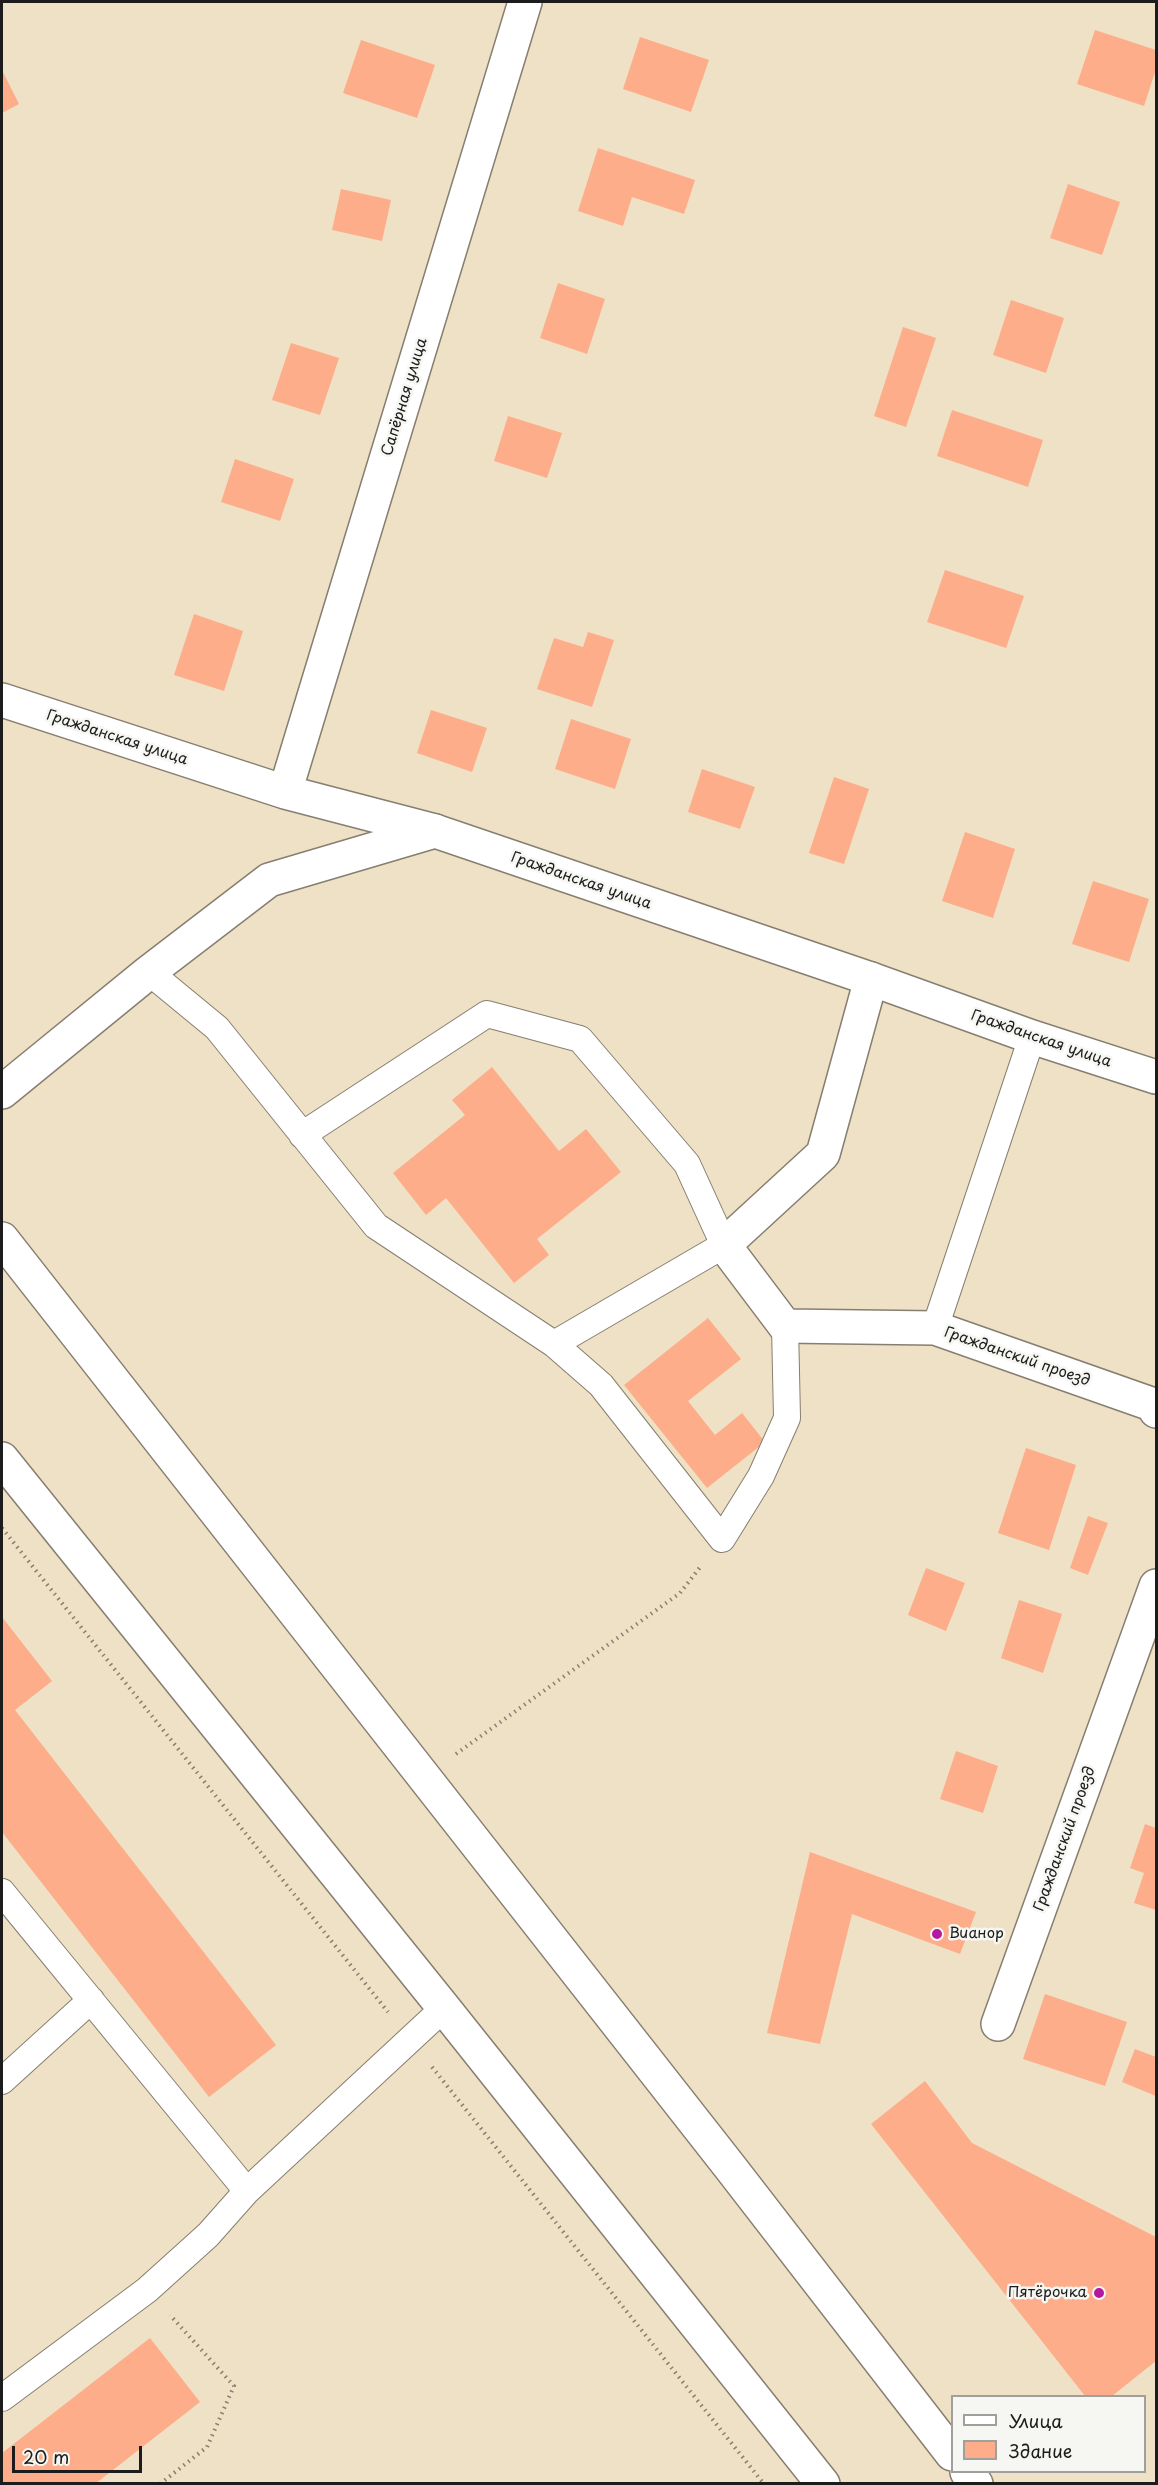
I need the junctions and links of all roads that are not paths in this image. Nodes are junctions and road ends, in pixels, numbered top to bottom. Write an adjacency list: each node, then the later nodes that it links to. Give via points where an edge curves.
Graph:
1 (525, 2): 3 (street, Сапёрная улица)
2 (2, 700): 3 (street, Гражданская улица)
3 (285, 792): 4 (street, Гражданская улица)
4 (435, 831): 5 (street, via 269,880); 6 (street, Гражданская улица)
5 (149, 972): 9 (street); 10 (lane, via 217,1028)
6 (871, 979): 7 (street, Гражданская улица); 12 (street, via 823,1154)
7 (1032, 1037): 8 (street, Гражданская улица); 14 (lane)
8 (1156, 1077)
9 (2, 1092)
10 (302, 1135): 12 (lane, via 487,1014 580,1039 687,1164); 15 (lane, via 376,1226)
11 (2, 1239): 26 (street)
12 (724, 1245): 13 (street); 15 (lane)
13 (784, 1326): 14 (street, Гражданский проезд); 15 (lane, via 787,1418 761,1476 722,1539 601,1385)
14 (935, 1328): 16 (street, Гражданский проезд, via 1154,1405)
15 (554, 1344)
16 (1156, 1411)
17 (2, 1460): 21 (street)
18 (1156, 1586): 22 (street, Гражданский проезд)
19 (2, 1892): 20 (lane)
20 (91, 2000): 23 (lane); 24 (lane)
21 (444, 2008): 24 (lane); 27 (street)
22 (998, 2024)
23 (2, 2081)
24 (247, 2191): 25 (lane, via 208,2235 147,2290)
25 (2, 2398)
26 (951, 2453)
27 (823, 2484)

